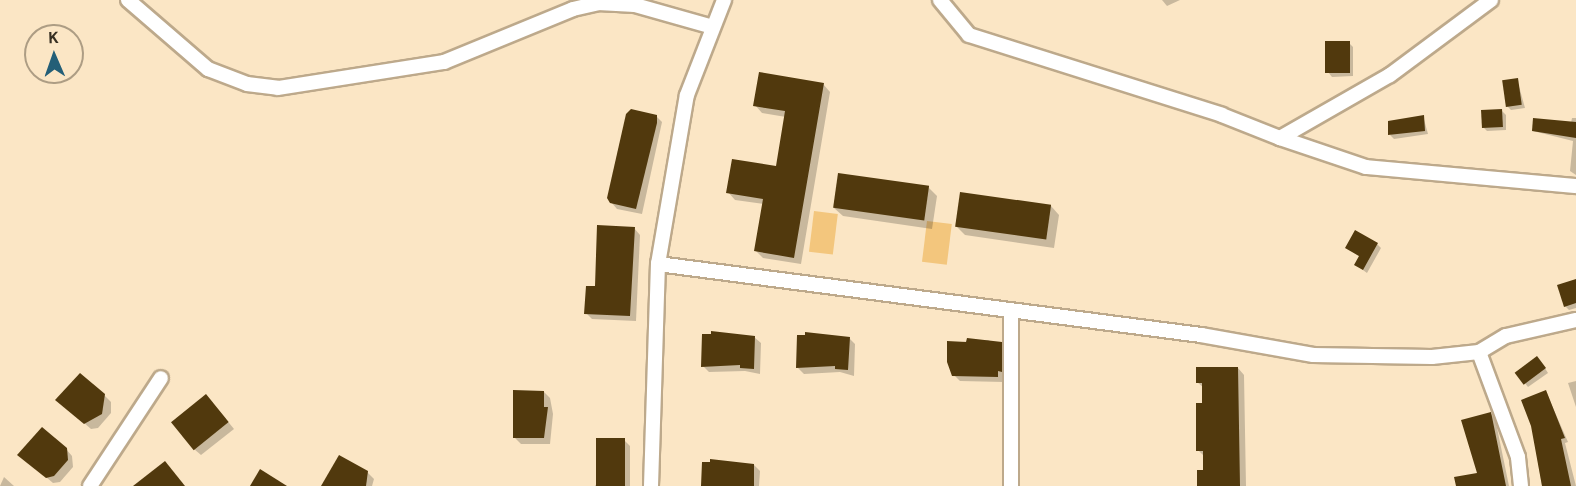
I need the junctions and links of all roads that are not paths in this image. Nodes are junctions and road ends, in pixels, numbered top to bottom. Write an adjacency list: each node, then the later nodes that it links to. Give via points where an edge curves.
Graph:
1 (128, 0): 5 (street, via 208,69 240,82 278,88 444,62 573,9 598,3 635,5)
2 (724, 0): 5 (street)
3 (940, 0): 6 (street, via 969,35 1222,115)
4 (1491, 0): 6 (street, via 1390,75)
5 (713, 27): 8 (street, via 687,95)
6 (1280, 138): 7 (street, via 1366,167)
7 (1576, 186)
8 (658, 264): 9 (street); 14 (street)
9 (1011, 312): 11 (street, via 1201,335 1313,355 1432,357); 15 (street)
10 (1576, 320): 11 (street, via 1506,336)
11 (1479, 352): 16 (street, via 1518,457)
12 (161, 378): 13 (street)
13 (90, 486)
14 (651, 486)
15 (1011, 486)
16 (1521, 486)

